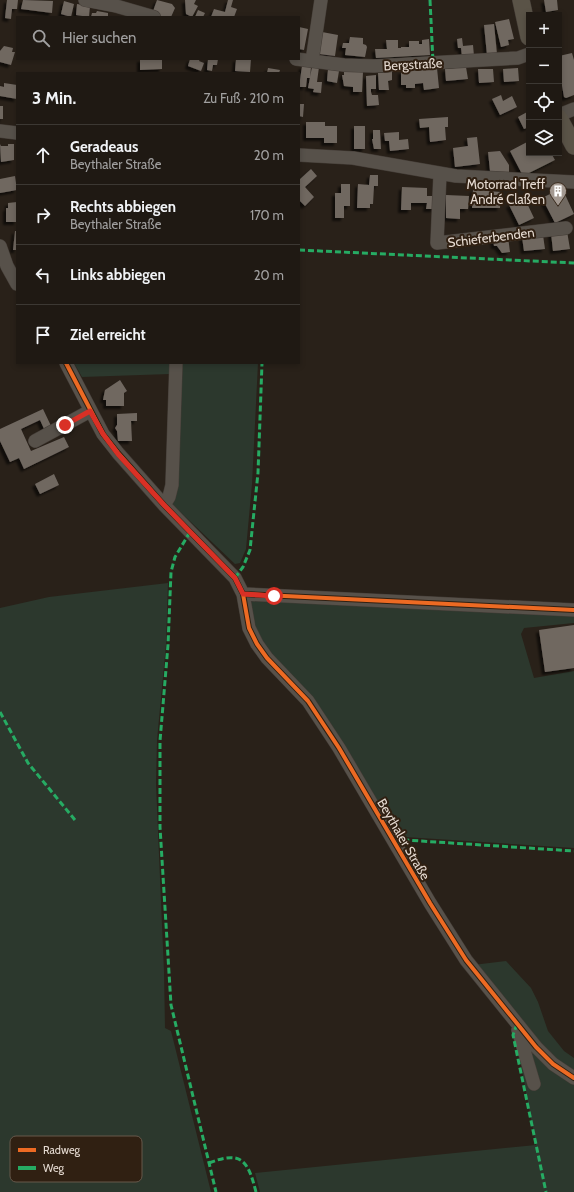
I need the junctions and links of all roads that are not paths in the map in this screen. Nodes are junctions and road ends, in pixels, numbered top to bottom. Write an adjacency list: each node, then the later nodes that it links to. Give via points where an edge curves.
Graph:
1 (84, 0): 4 (street)
2 (321, 0): 8 (street)
3 (520, 0): 5 (main road)
4 (151, 16)
5 (526, 25)
6 (526, 55): 8 (street, Bergstraße, via 518,58 374,66 344,66)
7 (300, 60): 8 (street, Bergstraße)
8 (312, 61)
9 (574, 109): 10 (street)
10 (562, 114)
11 (560, 120): 14 (main road)
12 (0, 131): 13 (street)
13 (16, 134)
14 (574, 146)
15 (300, 155): 16 (street, via 352,158)
16 (440, 174): 17 (street); 18 (street, Schieferbenden, via 437,243)
17 (574, 182)
18 (566, 228)
19 (0, 246): 20 (street)
20 (16, 282)
21 (66, 364): 23 (street, Beythaler Straße)
22 (176, 364): 25 (street, via 172,484 169,498)
23 (90, 411): 24 (street); 25 (street, Beythaler Straße, via 118,454)
24 (35, 441)
25 (164, 505): 26 (street, Beythaler Straße, via 235,578)
26 (243, 594): 27 (street); 28 (street, Beythaler Straße, via 249,628 257,644 308,701 339,748 458,948)
27 (574, 610)
28 (516, 1024): 29 (street, Beythaler Straße, via 553,1064); 30 (street)
29 (574, 1078)
30 (534, 1084)

